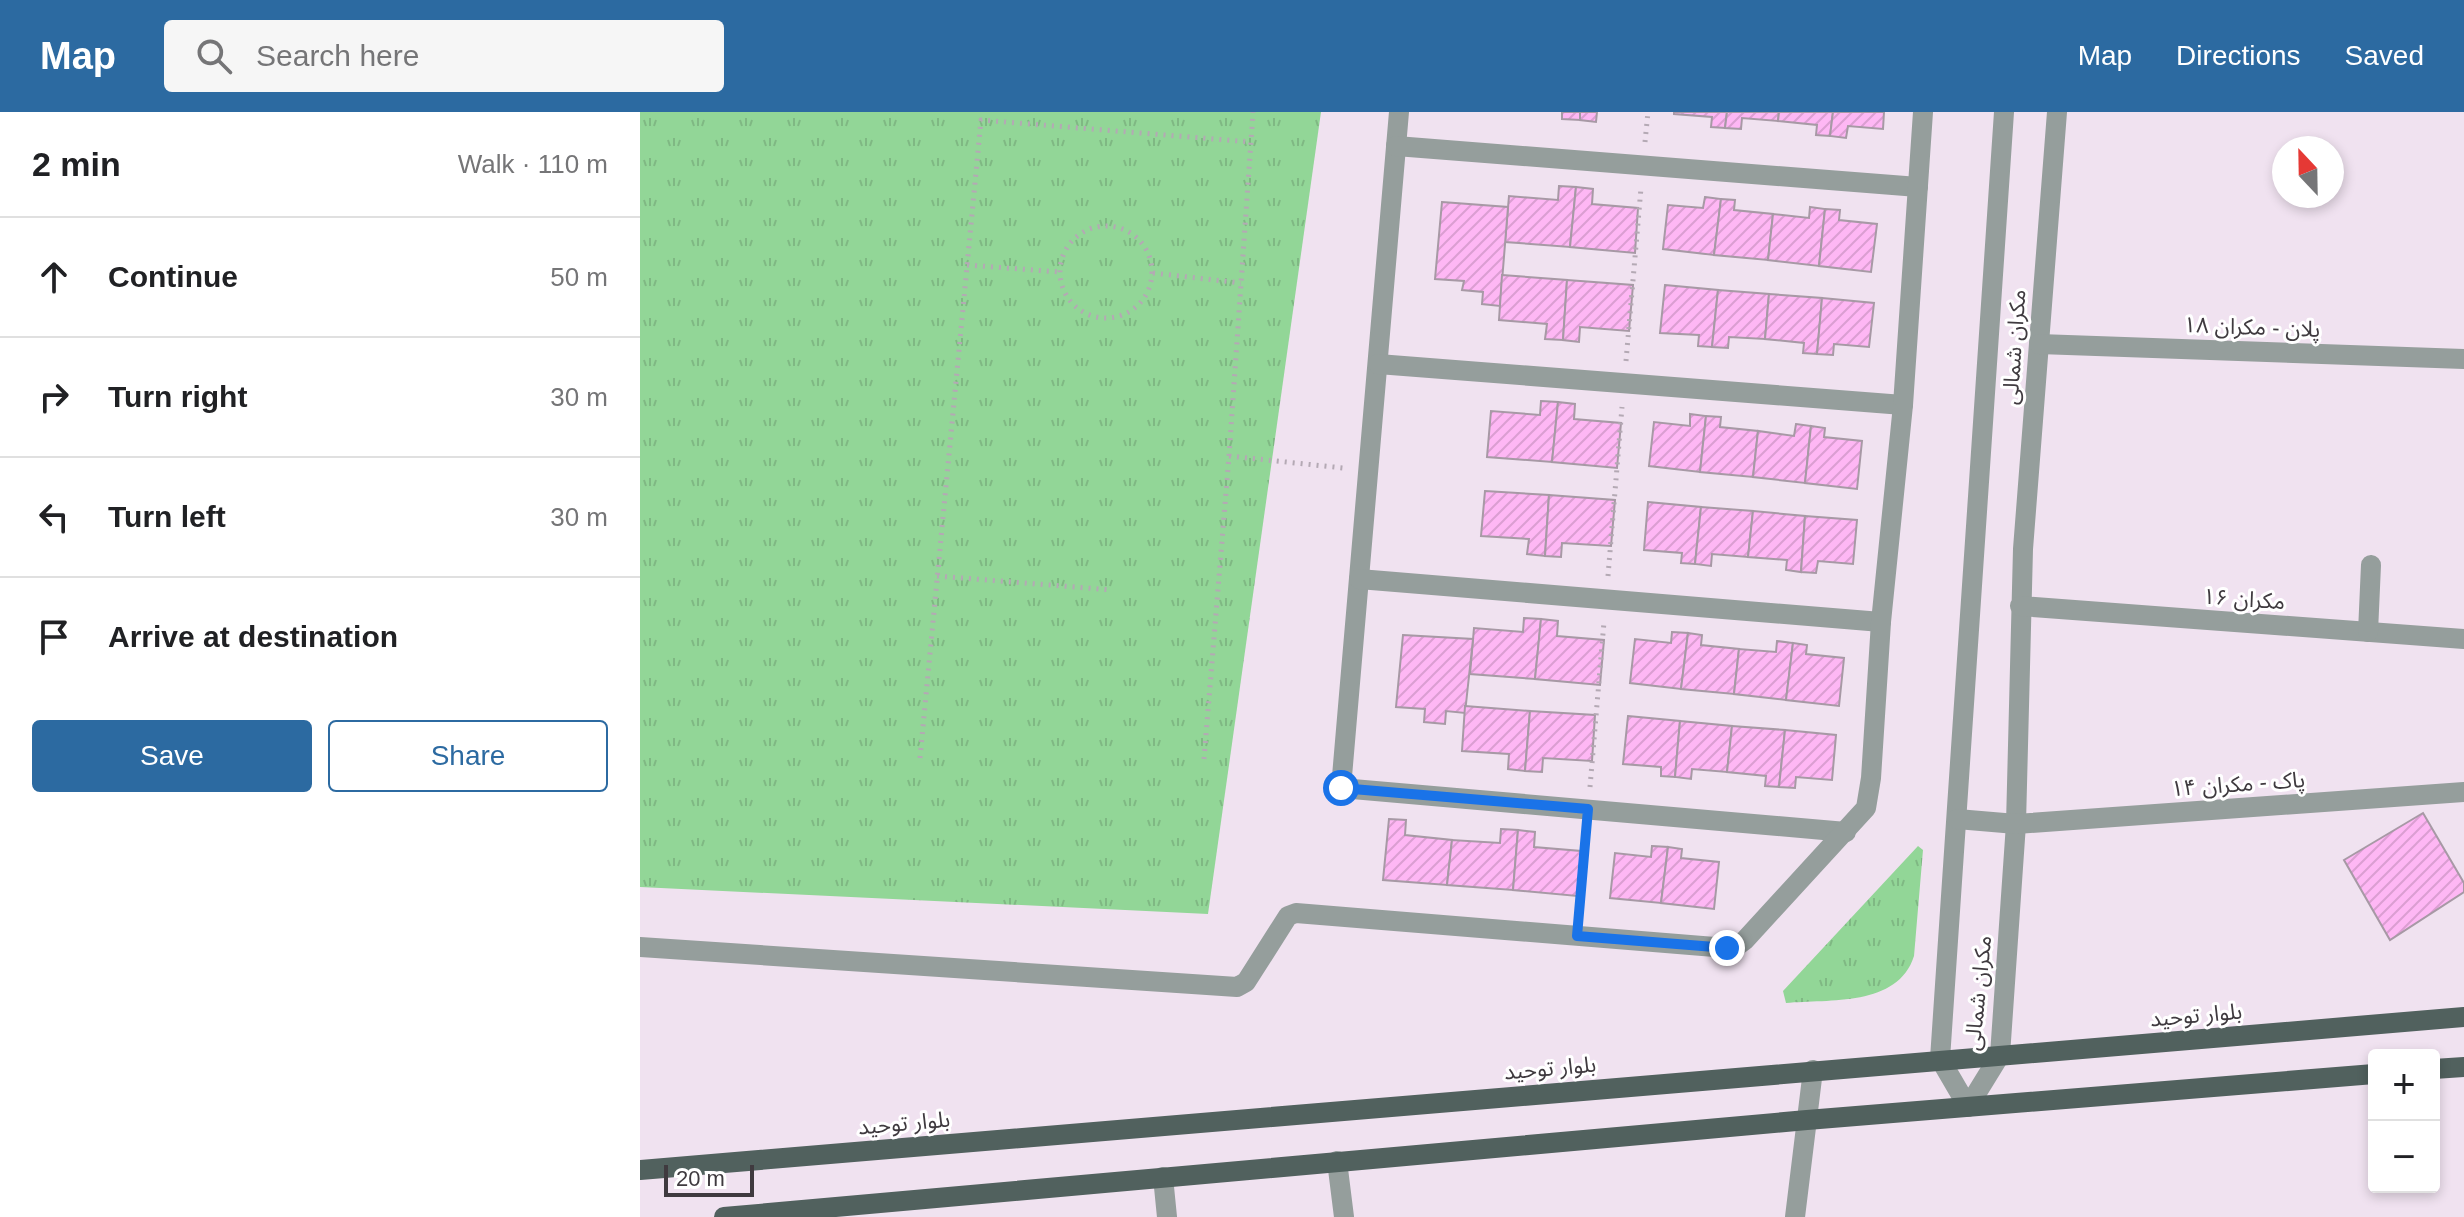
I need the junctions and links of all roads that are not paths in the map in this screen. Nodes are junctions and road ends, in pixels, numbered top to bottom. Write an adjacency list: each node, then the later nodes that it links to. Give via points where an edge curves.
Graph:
1 (1399, 112): 5 (street)
2 (1923, 112): 6 (street)
3 (2004, 112): 18 (street, مکران شمالی)
4 (2057, 112): 7 (street, مکران شمالی)
5 (1396, 146): 6 (street); 9 (street)
6 (1918, 187): 10 (street)
7 (2039, 344): 8 (street, پلان - مکران ۱۸); 13 (street, مکران شمالی)
8 (2464, 359)
9 (1378, 364): 10 (street); 12 (street)
10 (1903, 405): 14 (street)
11 (2371, 565): 15 (street)
12 (1359, 579): 14 (street); 20 (street, via 1341,788)
13 (2020, 606): 15 (street, مکران ۱۶); 19 (street, مکران شمالی)
14 (1881, 622): 20 (street, via 1871,778 1866,808)
15 (2368, 632): 16 (street, مکران ۱۶)
16 (2464, 639)
17 (2464, 792): 19 (street, پاک - مکران ۱۴)
18 (1957, 819): 19 (street, پاک - مکران ۱۴); 24 (street, مکران شمالی)
19 (2016, 824): 23 (street, مکران شمالی)
20 (1846, 832): 21 (street, via 1745,940 1727,948 1296,913 1288,916 1246,982 1237,987)
21 (640, 947)
22 (2464, 1017): 23 (main road, بلوار توحید)
23 (2000, 1055): 24 (main road, بلوار توحید); 29 (street, مکران شمالی)
24 (1940, 1059): 27 (main road, بلوار توحید); 29 (street, مکران شمالی)
25 (2464, 1067): 26 (main road)
26 (2440, 1069)
27 (1813, 1070): 30 (street); 32 (main road, بلوار توحید)
28 (2368, 1074): 29 (main road)
29 (1968, 1107): 30 (main road)
30 (1807, 1120): 31 (main road); 37 (street)
31 (1337, 1161): 33 (main road); 36 (street)
32 (640, 1170)
33 (1163, 1177): 34 (main road); 35 (street)
34 (724, 1217)
35 (1167, 1217)
36 (1344, 1217)
37 (1795, 1217)

